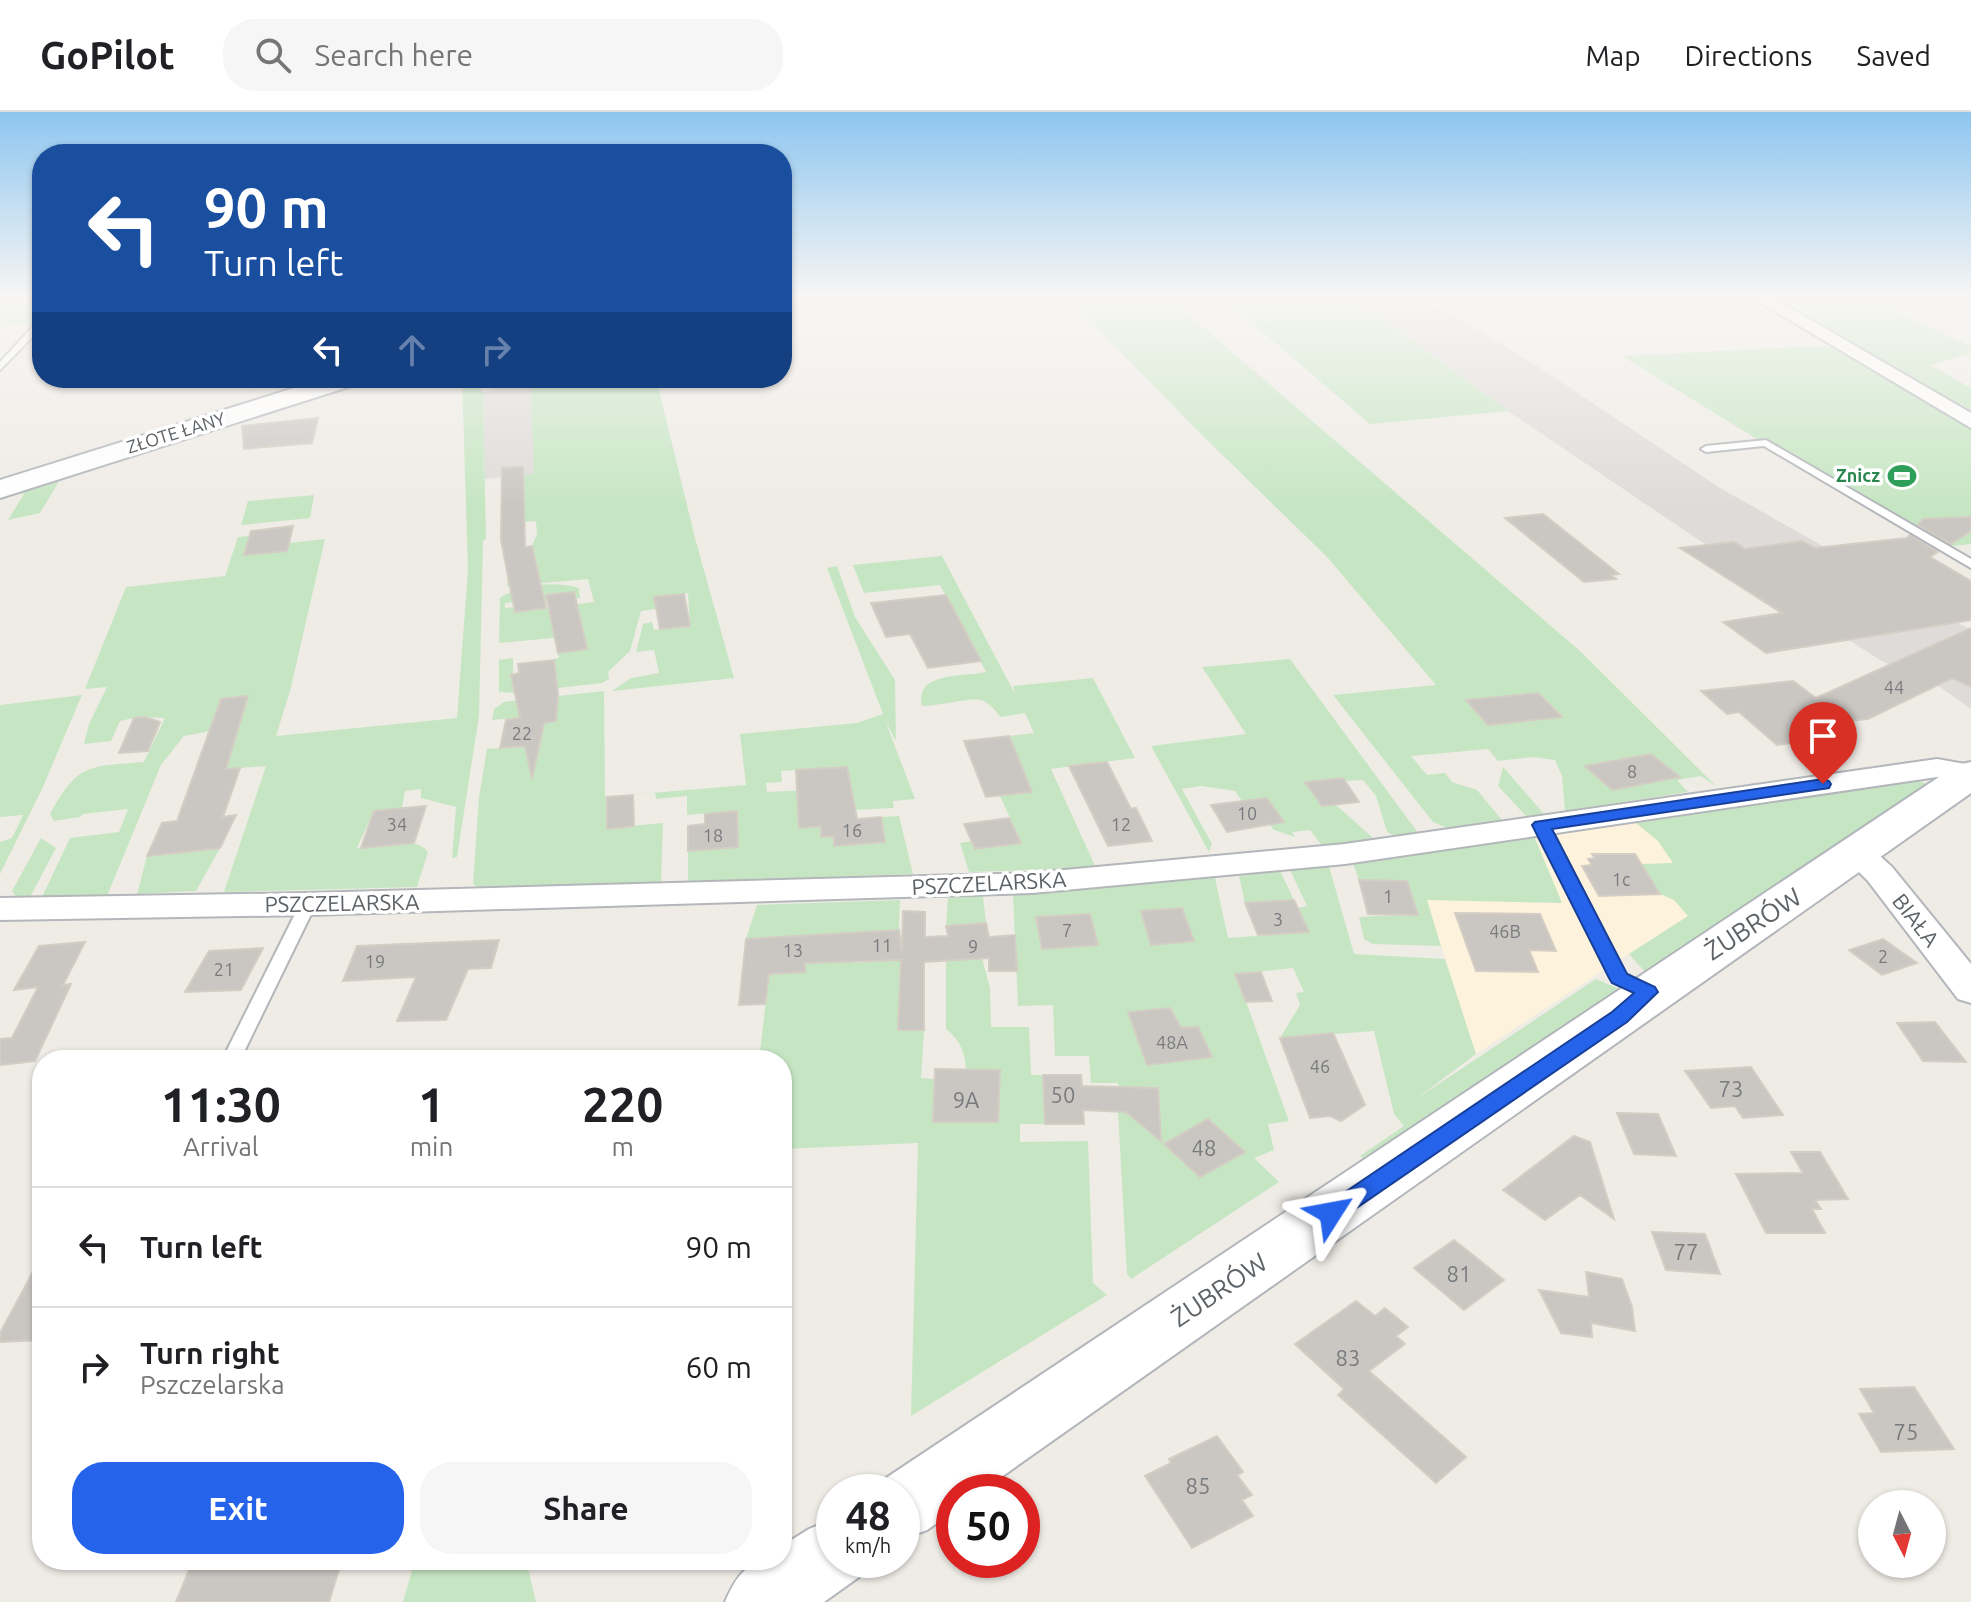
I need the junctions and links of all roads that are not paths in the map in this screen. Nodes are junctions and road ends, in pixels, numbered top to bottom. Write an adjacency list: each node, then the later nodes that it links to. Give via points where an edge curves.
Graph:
1 (1877, 367): 3 (street)
2 (320, 388): 5 (main road, ZŁOTE ŁANY)
3 (1971, 422)
4 (1706, 449): 6 (lane, via 1766,443)
5 (0, 489)
6 (1971, 564)
7 (1971, 774): 8 (street, PSZCZELARSKA, via 1941,767); 9 (main road, ŻUBRÓW)
8 (1541, 825): 10 (street, PSZCZELARSKA, via 1345,854 1032,883); 13 (lane, via 1619,978)
9 (1857, 853): 12 (street, BIAŁA, via 1880,874); 13 (main road, ŻUBRÓW)
10 (308, 904): 11 (street, PSZCZELARSKA); 14 (lane)
11 (0, 909)
12 (1971, 990)
13 (1648, 992): 15 (main road, ŻUBRÓW, via 1619,1017)
14 (236, 1050)
15 (920, 1495)
16 (816, 1565): 17 (main road)
17 (762, 1602)

